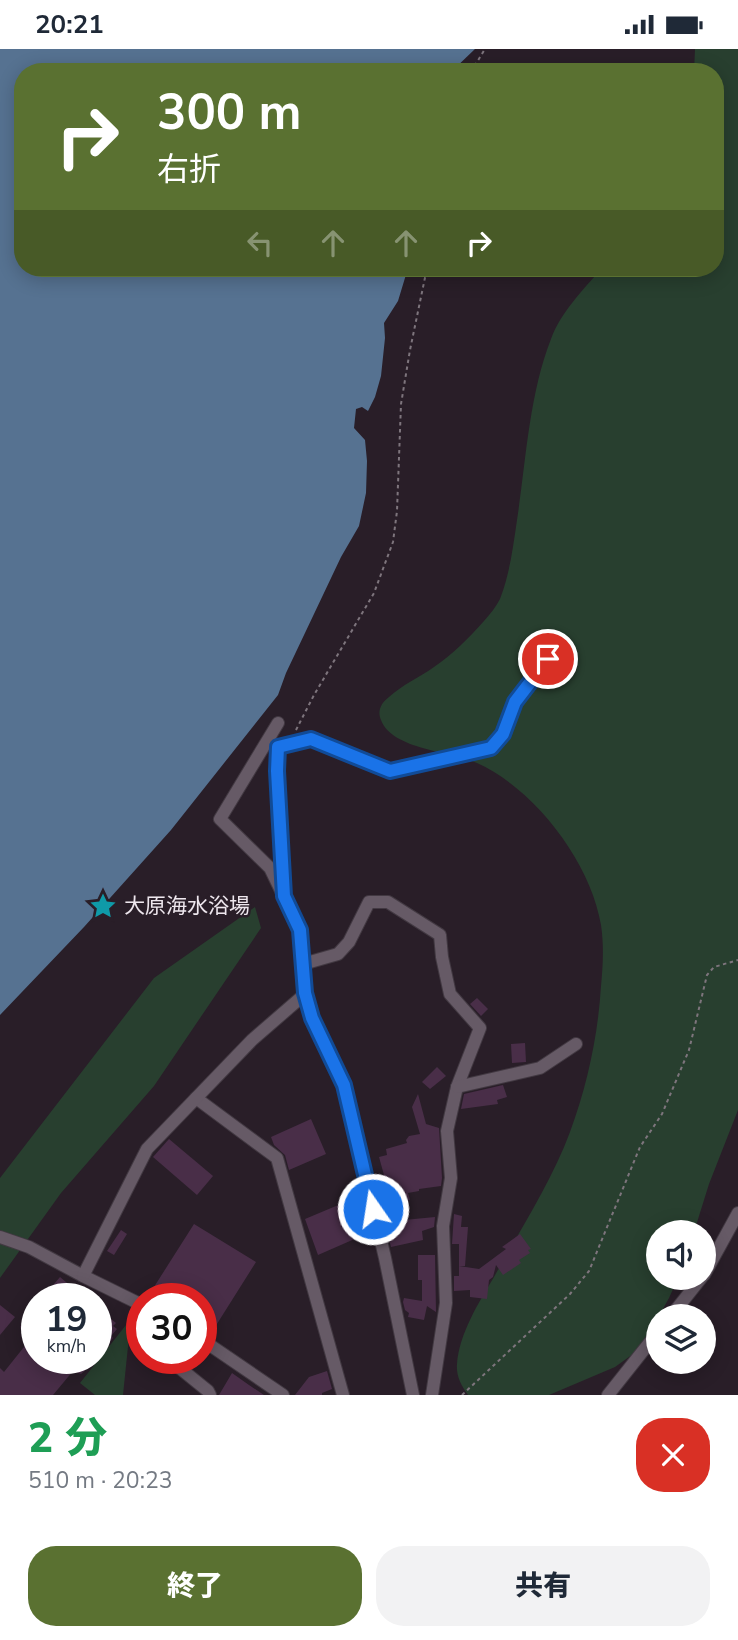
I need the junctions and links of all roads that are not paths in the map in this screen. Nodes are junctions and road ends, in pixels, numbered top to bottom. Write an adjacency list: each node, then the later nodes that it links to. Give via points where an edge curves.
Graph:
1 (548, 659): 3 (street, via 515,702 503,734 491,748 390,771 311,739 278,747)
2 (278, 723): 3 (street, via 220,819 270,868)
3 (284, 896): 4 (street, via 300,930)
4 (303, 964): 5 (street); 7 (street, via 338,954 369,902 388,902 440,935 450,994 480,1028)
5 (305, 993): 8 (street); 22 (street, via 344,1085)
6 (576, 1044): 7 (street, via 540,1068)
7 (457, 1087): 23 (street, via 447,1132 451,1178 443,1226 446,1303)
8 (196, 1098): 12 (street, via 147,1149); 21 (street, via 277,1158)
9 (738, 1213): 11 (street)
10 (4, 1238): 12 (street)
11 (716, 1253)
12 (83, 1276): 14 (street)
13 (692, 1290): 15 (street)
14 (126, 1296)
15 (681, 1304)
16 (646, 1347): 24 (street)
17 (217, 1350): 20 (street)
18 (187, 1374): 19 (street)
19 (210, 1395)
20 (283, 1395)
21 (343, 1395)
22 (413, 1395)
23 (432, 1395)
24 (608, 1395)

